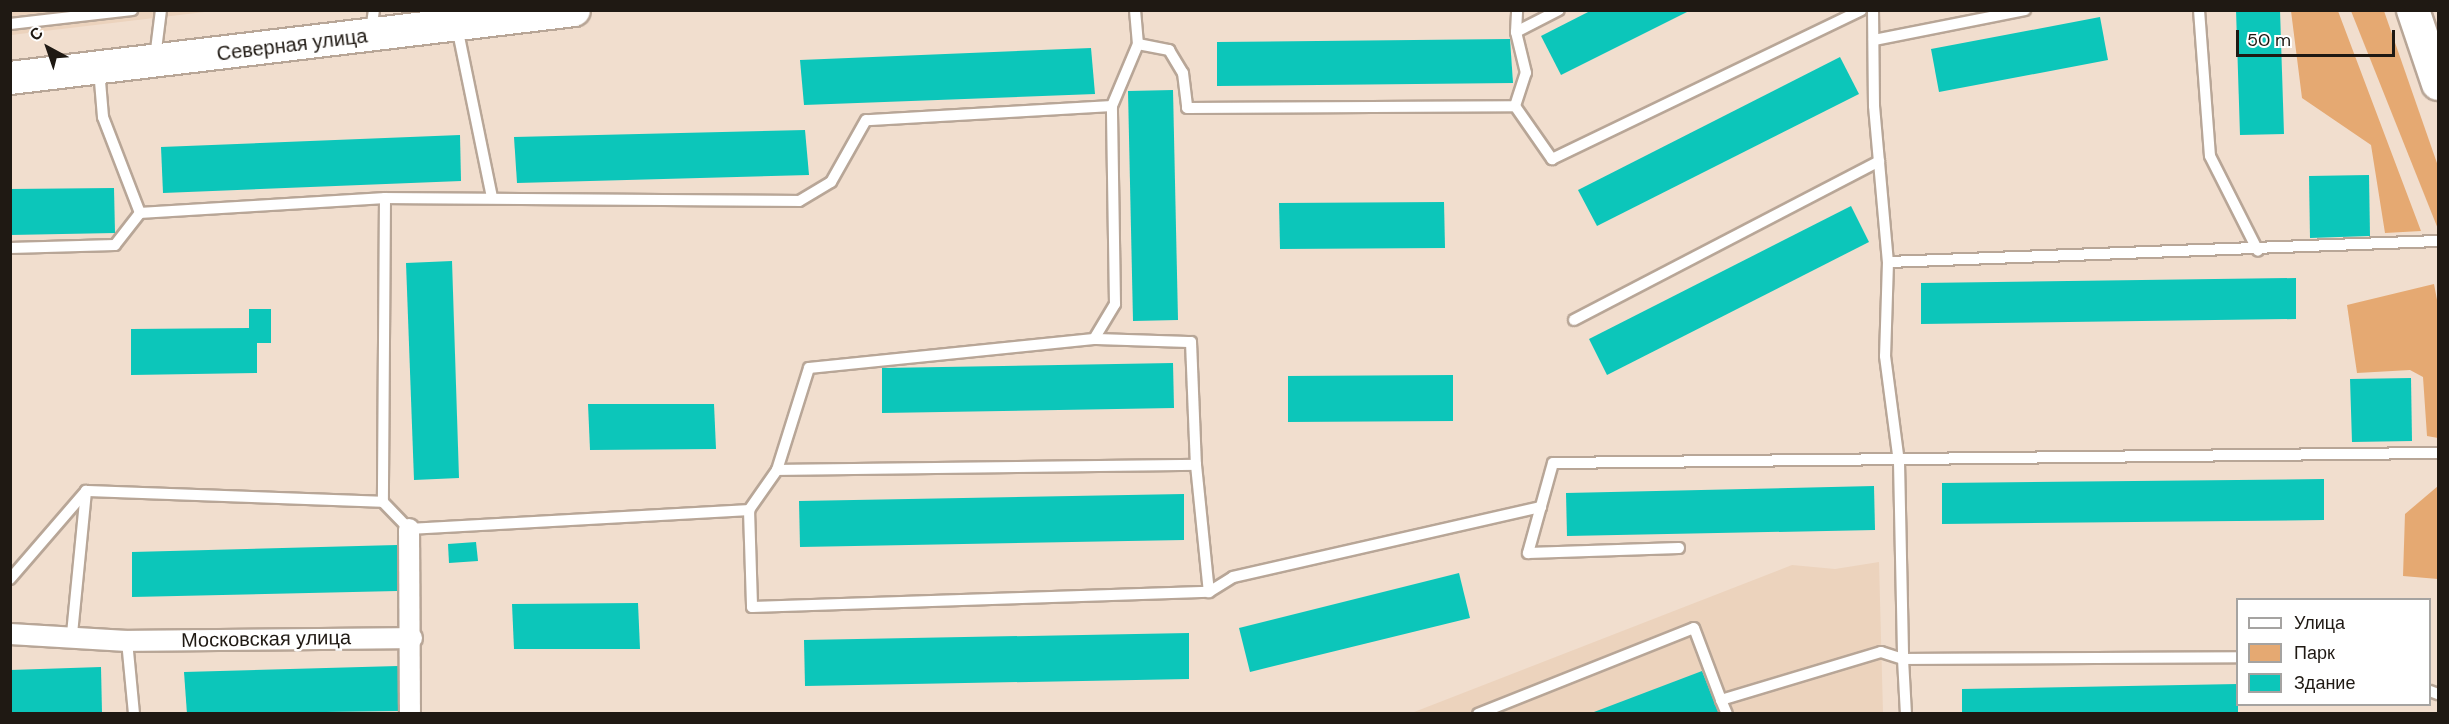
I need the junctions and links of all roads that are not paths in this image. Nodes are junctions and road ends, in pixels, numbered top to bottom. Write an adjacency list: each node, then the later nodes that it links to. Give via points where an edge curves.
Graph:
1 (132, 10): 13 (lane)
2 (161, 10): 18 (lane)
3 (574, 10): 14 (main road, Северная улица)
4 (1135, 10): 17 (lane)
5 (1517, 10): 15 (lane)
6 (1559, 10): 15 (lane)
7 (1861, 10): 23 (lane, via 1552,159)
8 (1873, 10): 16 (lane)
9 (2025, 10): 16 (lane)
10 (2199, 10): 30 (lane, via 2210,156)
11 (2413, 10): 21 (main road)
12 (372, 23): 14 (main road, Северная улица); 18 (main road, Северная улица)
13 (10, 24)
14 (457, 25): 25 (lane)
15 (1516, 32): 23 (lane, via 1526,74)
16 (1874, 40): 24 (lane)
17 (1138, 44): 22 (lane); 23 (lane, via 1169,50 1183,73 1187,108)
18 (154, 62): 19 (main road, Северная улица)
19 (99, 69): 20 (main road, Северная улица); 27 (lane, via 103,117)
20 (10, 78)
21 (2439, 84)
22 (1112, 106): 25 (lane, via 866,120 831,182 800,201); 33 (lane, via 1115,304)
23 (1515, 106)
24 (1879, 161): 31 (lane); 32 (lane)
25 (492, 197): 26 (lane)
26 (385, 198): 27 (lane); 39 (lane)
27 (140, 213): 29 (lane, via 115,245)
28 (2439, 241): 30 (lane)
29 (10, 248)
30 (2258, 251): 31 (lane)
31 (1888, 262): 35 (lane, via 1885,356)
32 (1574, 320)
33 (1094, 339): 36 (lane, via 1191,342); 37 (lane, via 809,368)
34 (2439, 453): 35 (lane)
35 (1899, 462): 40 (lane, via 1553,463); 51 (lane)
36 (1196, 465): 37 (lane); 45 (lane)
37 (777, 470): 41 (lane)
38 (86, 491): 39 (lane); 44 (lane); 47 (lane)
39 (383, 502): 42 (lane)
40 (1541, 507): 43 (lane, via 1527,553); 45 (lane, via 1233,577)
41 (749, 510): 42 (lane); 45 (lane, via 752,607)
42 (409, 529): 48 (street)
43 (1679, 548)
44 (10, 579)
45 (1209, 592)
46 (10, 634): 47 (street, Московская улица)
47 (72, 634): 49 (street, Московская улица)
48 (412, 638): 49 (street, Московская улица); 54 (street)
49 (127, 641): 53 (lane)
50 (2236, 657): 51 (lane)
51 (1903, 659): 52 (lane, via 1881,652); 57 (lane)
52 (1721, 700): 55 (lane, via 1694,628); 56 (lane)
53 (134, 714)
54 (410, 714)
55 (1478, 714)
56 (1726, 714)
57 (1906, 714)

